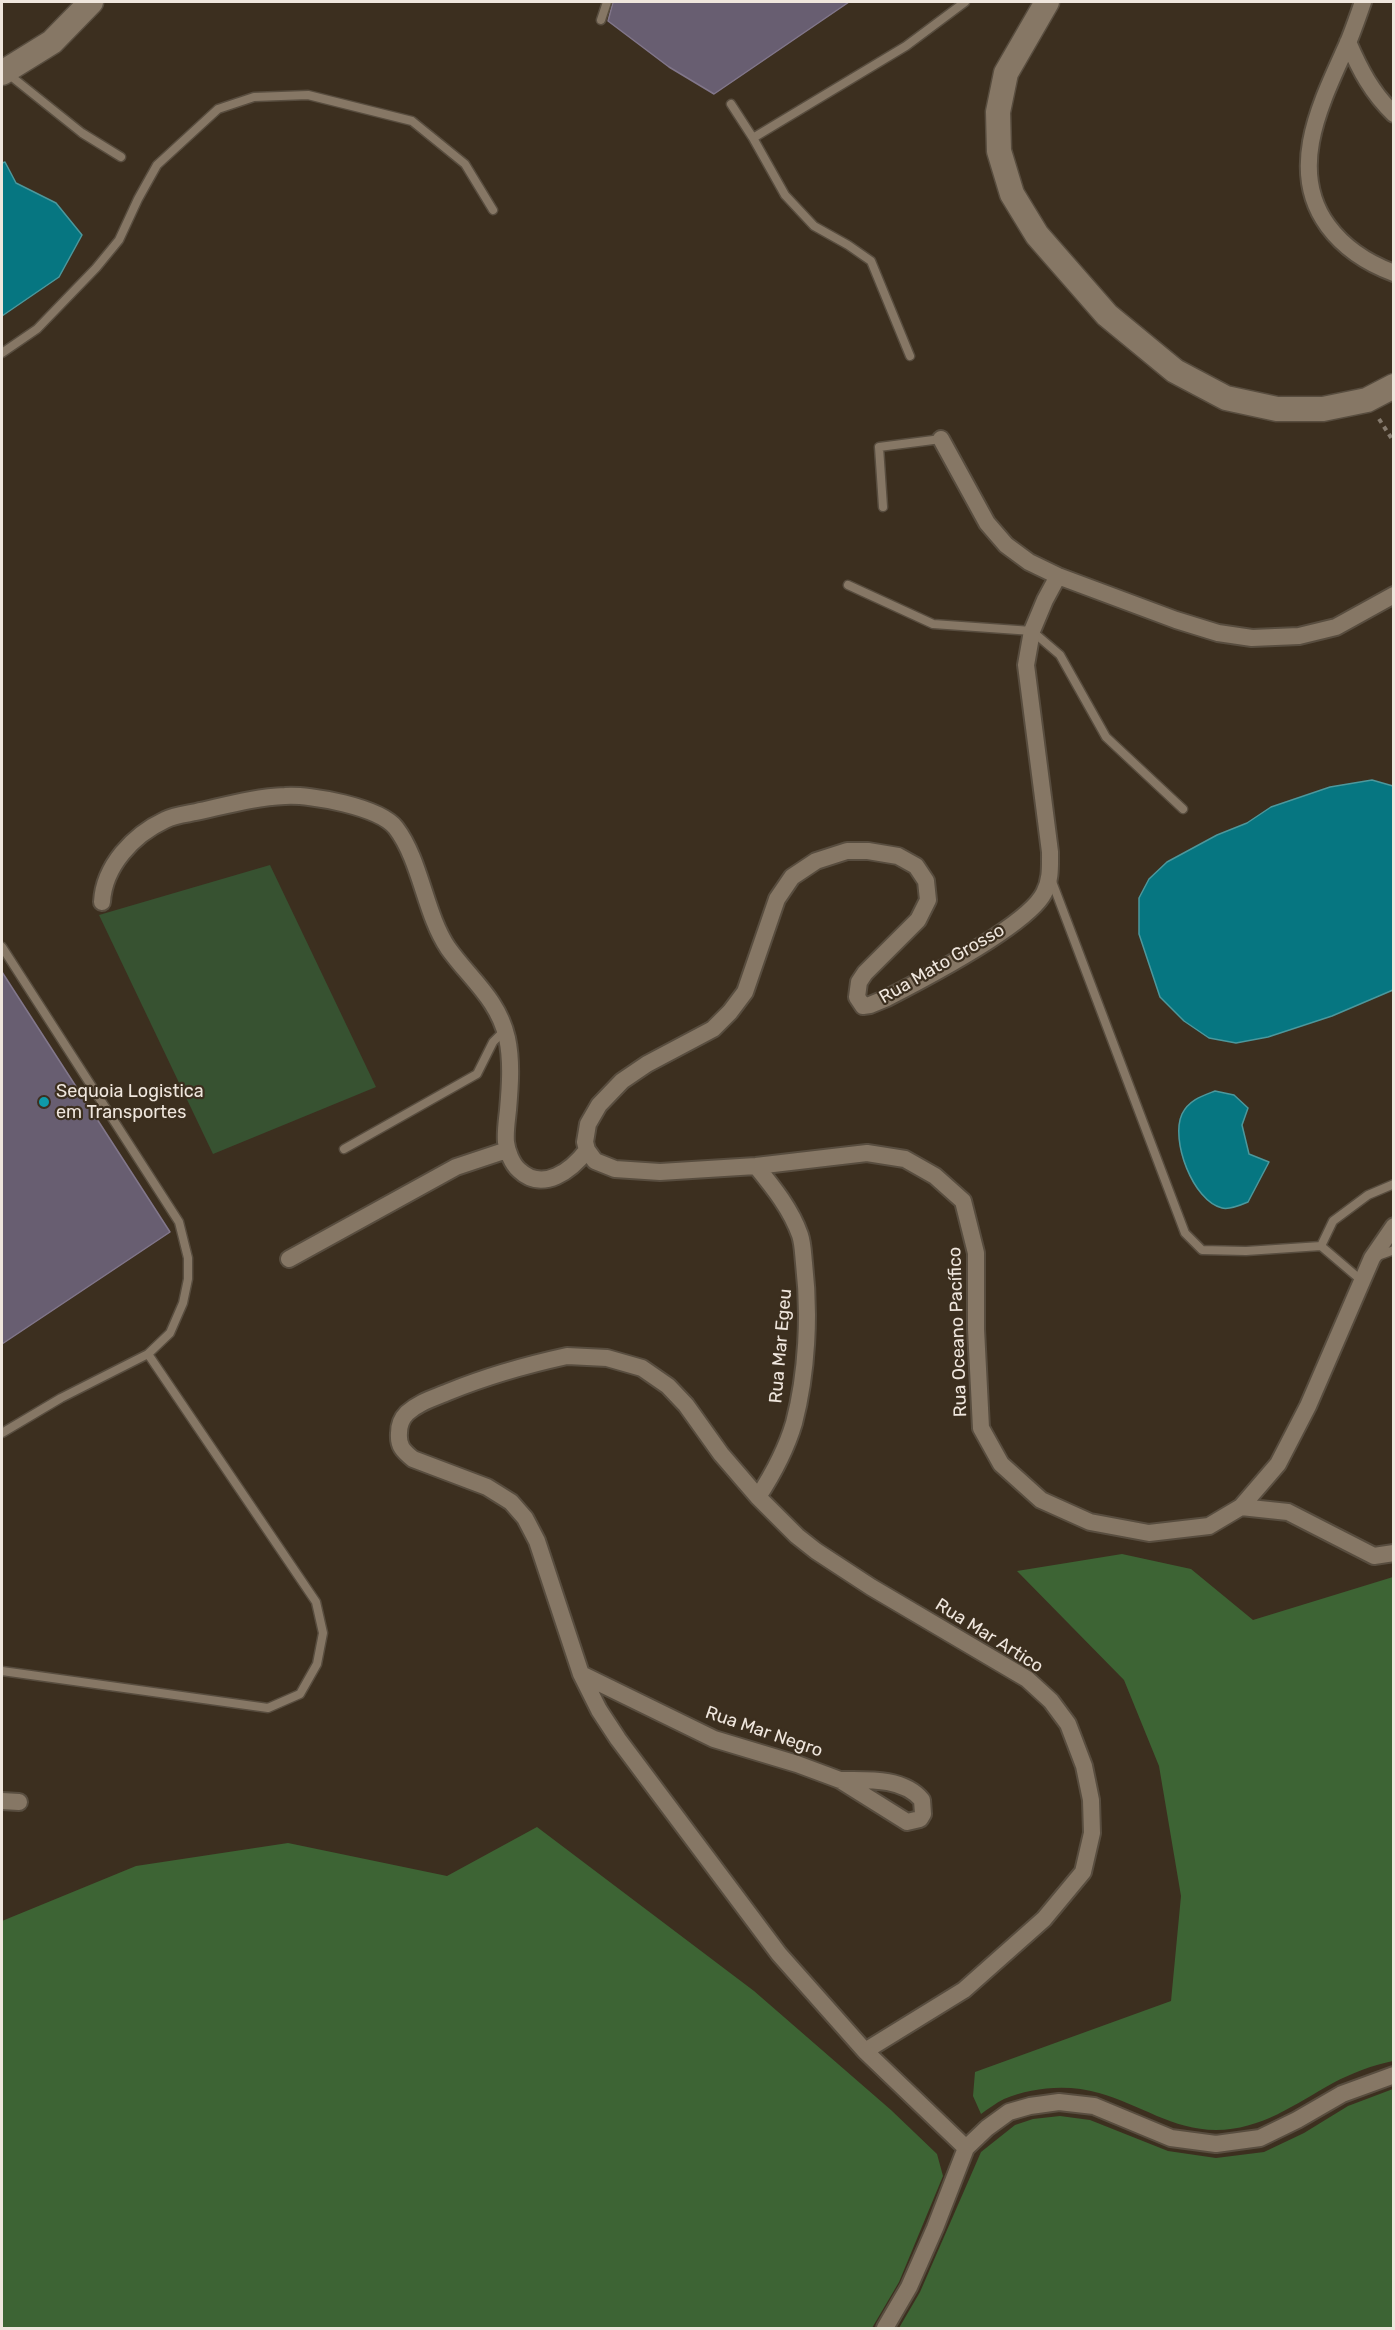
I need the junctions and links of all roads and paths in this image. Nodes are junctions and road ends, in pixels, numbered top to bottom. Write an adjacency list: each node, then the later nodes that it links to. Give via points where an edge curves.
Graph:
1 (91, 2): 8 (main road, via 52,42)
2 (606, 2): 6 (lane)
3 (965, 2): 11 (lane, via 906,46)
4 (1047, 2): 18 (main road, via 1006,73 998,112 999,151 1012,195 1037,235 1107,315 1175,371 1226,398 1276,409 1323,409)
5 (1363, 2): 7 (street)
6 (601, 20)
7 (1348, 42): 10 (street, via 1360,72); 14 (street, via 1325,93 1309,144 1308,181 1318,213 1339,242 1372,266)
8 (3, 72): 12 (lane, via 82,133)
9 (731, 104): 11 (lane)
10 (1394, 114)
11 (753, 138): 16 (lane, via 785,195 814,226 871,261)
12 (121, 157)
13 (493, 210): 15 (lane, via 465,164 412,121 308,95 254,97 218,109 157,165 119,240 96,268 37,329)
14 (1394, 273)
15 (2, 353)
16 (910, 356)
17 (1394, 386): 18 (main road)
18 (1367, 400): 20 (path)
19 (941, 439): 21 (lane, via 879,447); 22 (street, via 987,523 1006,545)
20 (1394, 442)
21 (883, 507)
22 (1058, 576): 24 (street, via 1186,623 1252,638 1299,636 1336,627); 25 (street)
23 (848, 585): 25 (lane, via 933,624)
24 (1394, 596)
25 (1032, 631): 26 (lane, via 1060,655 1106,737); 27 (street, via 1026,665)
26 (1183, 809)
27 (1050, 877): 33 (street, Rua Mato Grosso, via 1044,894 994,937 887,998 863,1006 857,997 859,982 918,920 928,900 926,880 916,866 888,854 848,851 816,861 792,877 777,899 745,992 730,1012 713,1029 622,1081 599,1105 588,1124); 37 (lane, via 1185,1233 1202,1250)
28 (102, 902): 30 (street, via 110,870 132,842 166,819 286,795 346,804 374,813 395,827 447,947 497,1009)
29 (2, 947): 42 (lane, via 179,1222 188,1258 188,1279 170,1333)
30 (504, 1031): 31 (lane, via 493,1042 477,1074); 32 (street, via 510,1064)
31 (344, 1149)
32 (507, 1150): 33 (street, via 519,1170 533,1179 564,1173); 40 (street, via 456,1167)
33 (588, 1150): 34 (street, Rua Oceano Pacífico, via 596,1161 615,1169 660,1172)
34 (756, 1166): 44 (street, Rua Mar Egeu, via 785,1203 800,1236 806,1282 802,1379 793,1424 777,1467); 45 (street, Rua Oceano Pacífico, via 867,1153 905,1159 935,1176 963,1201 976,1253 981,1428 1001,1464 1041,1500 1090,1522 1149,1533 1209,1526)
35 (1394, 1184): 37 (lane, via 1368,1194 1333,1221)
36 (1394, 1226): 39 (street, Rua Oceano Pacífico)
37 (1321, 1246): 41 (lane)
38 (1394, 1250): 39 (lane)
39 (1372, 1258): 41 (street, Rua Oceano Pacífico)
40 (289, 1259)
41 (1362, 1281): 45 (street, Rua Oceano Pacífico, via 1308,1406 1278,1464)
42 (148, 1354): 43 (lane); 47 (lane, via 316,1602 323,1633 317,1664 300,1694 268,1708)
43 (2, 1433)
44 (758, 1497): 48 (street, Rua Mar Artico, via 668,1386 642,1368 607,1358 567,1356 529,1364 422,1402 406,1414 399,1426 398,1443 404,1452 487,1487 511,1502 525,1518 537,1541); 52 (street, Rua Mar Artico, via 816,1551 1027,1680 1051,1701 1068,1724 1084,1766 1091,1800 1092,1833 1083,1872 1044,1919 964,1990)
45 (1241, 1507): 46 (street, via 1288,1512 1374,1556)
46 (1394, 1552)
47 (2, 1671)
48 (581, 1674): 49 (street, Rua Mar Negro, via 714,1739); 52 (street, via 625,1749 779,1954)
49 (840, 1780): 49 (street, Rua Mar Negro, via 907,1822 920,1819 922,1800 906,1788 874,1780)
50 (2, 1801): 51 (street)
51 (19, 1802)
52 (865, 2051): 54 (street)
53 (1394, 2075): 54 (street, via 1342,2094 1260,2138 1216,2144 1171,2138 1094,2106 1059,2102 1009,2112)
54 (966, 2148): 55 (street, via 917,2267)
55 (885, 2328)

